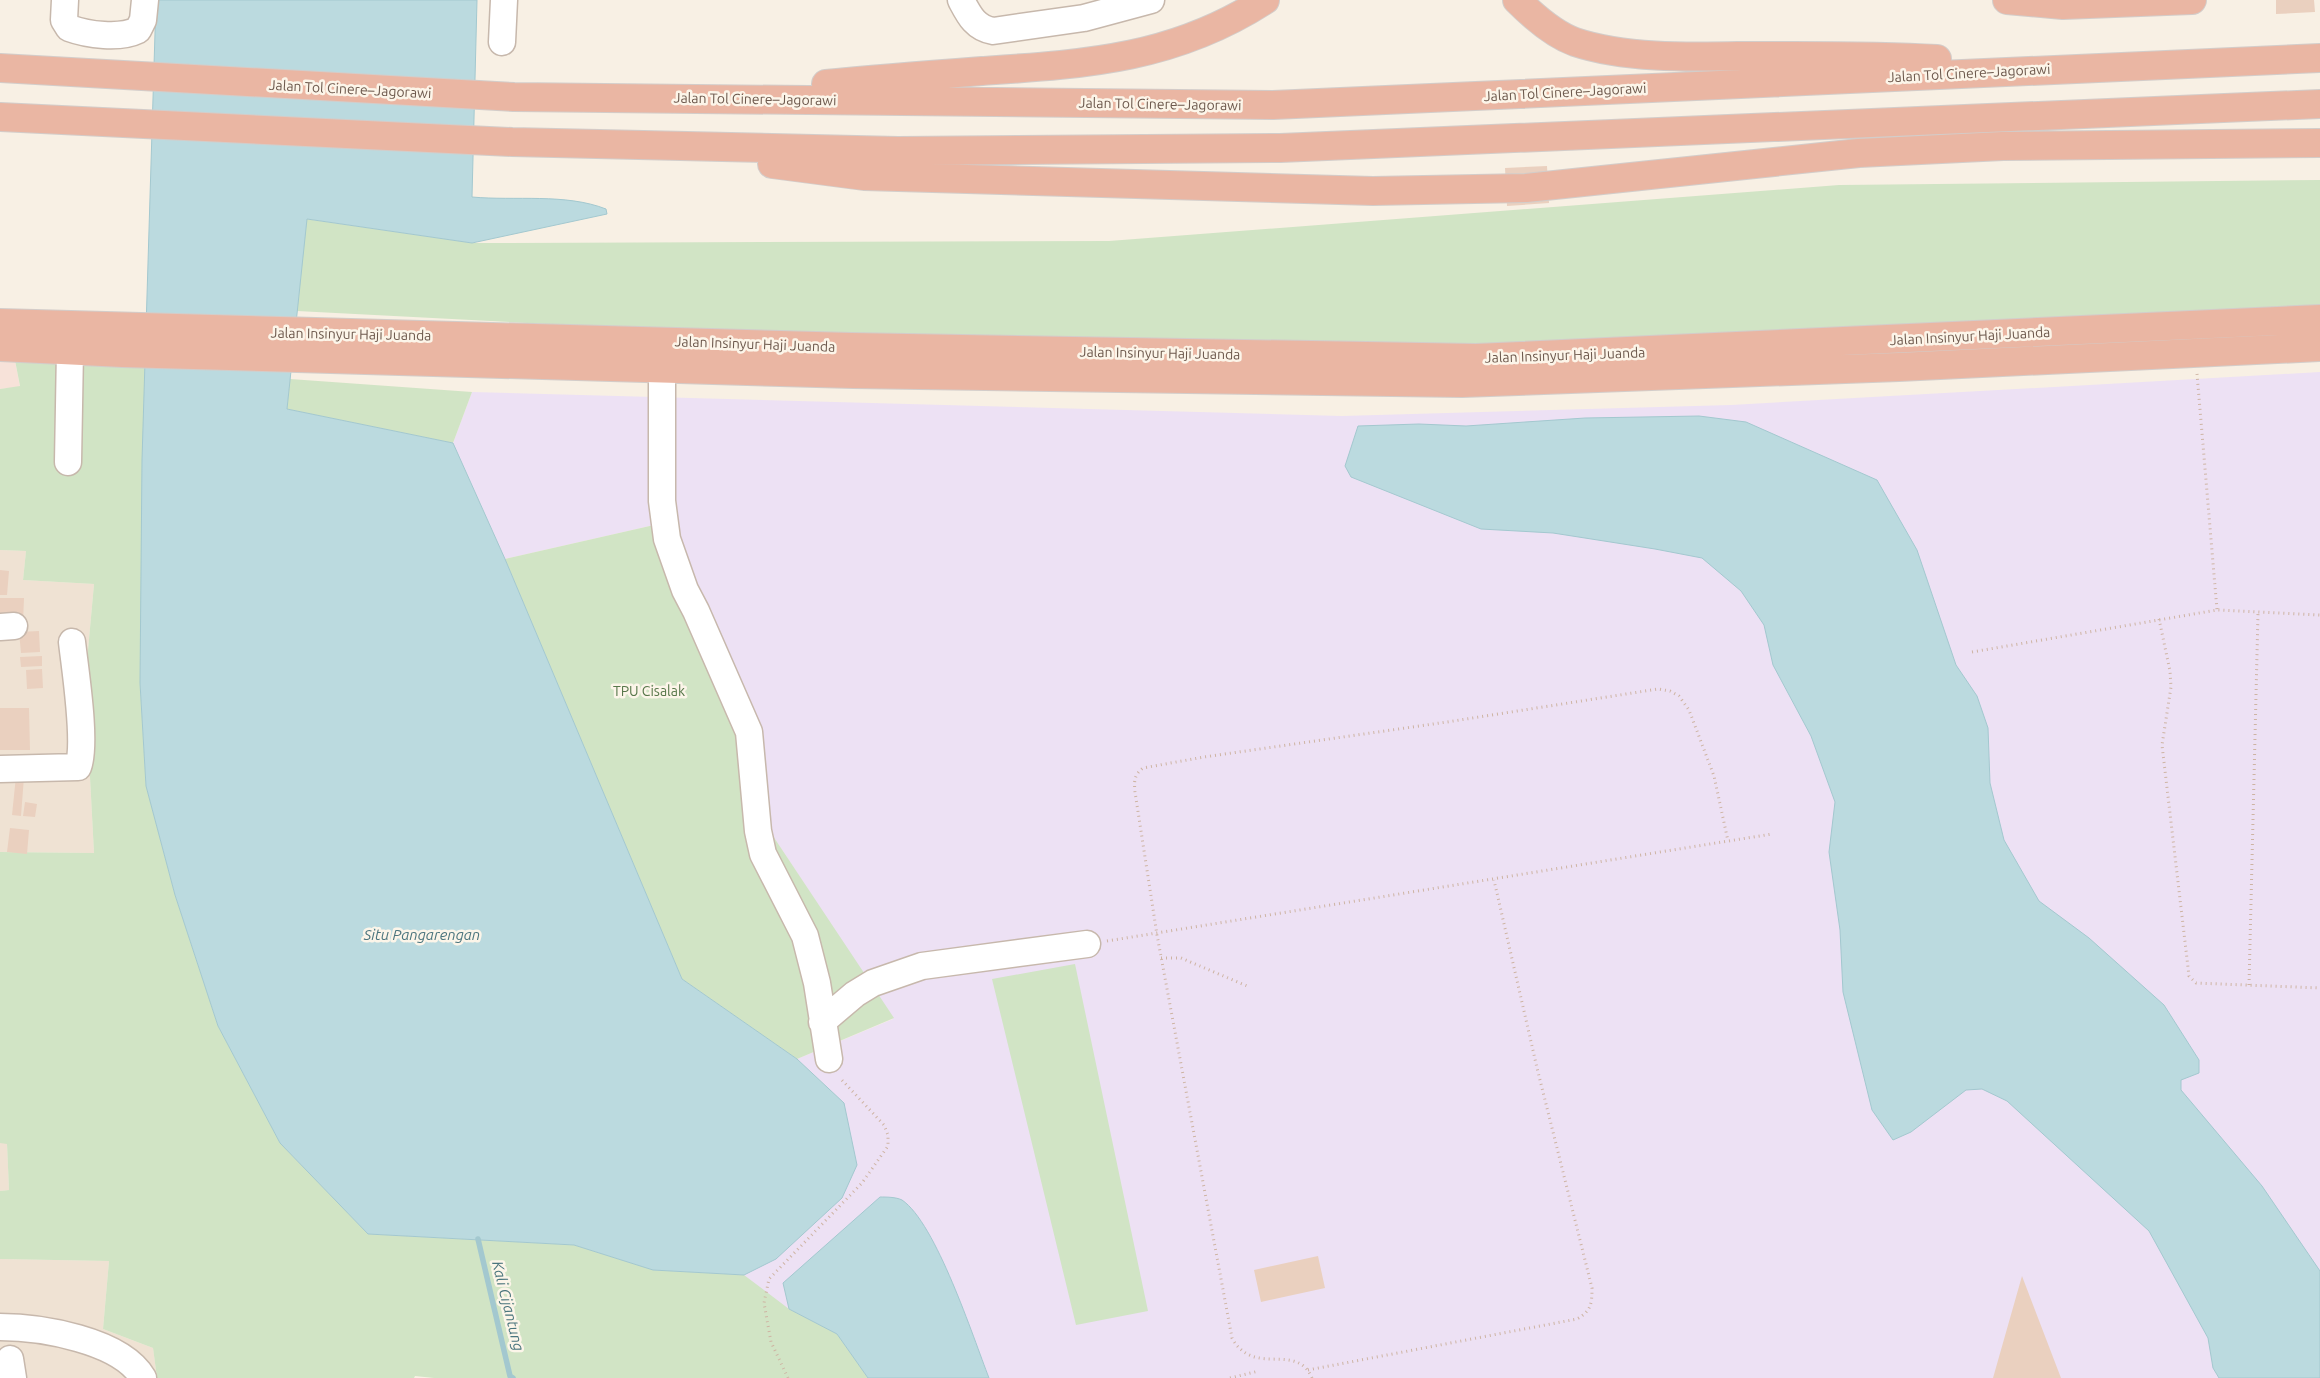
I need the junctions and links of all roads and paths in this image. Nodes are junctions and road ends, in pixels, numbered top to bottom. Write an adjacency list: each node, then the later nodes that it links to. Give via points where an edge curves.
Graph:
1 (65, 0): 2 (street, via 64,20 69,28 121,35 138,30)
2 (145, 0)
3 (504, 0): 11 (street)
4 (1151, 0): 10 (street)
5 (1265, 0): 15 (highway, via 1239,16 1177,43 1118,58)
6 (1517, 0): 14 (highway, via 1555,32 1574,41 1600,48 1669,57 1877,55)
7 (2007, 0): 8 (highway, via 2063,5)
8 (2192, 0)
9 (966, 2): 10 (street, via 976,25 993,32 1048,25)
10 (1120, 5)
11 (502, 42)
12 (2320, 58): 14 (highway, Jalan Tol Cinere–Jagorawi)
13 (0, 68): 15 (highway, Jalan Tol Cinere–Jagorawi, via 514,98)
14 (2074, 68): 15 (highway, Jalan Tol Cinere–Jagorawi, via 1273,105)
15 (673, 97)
16 (2320, 104): 19 (highway, via 1280,148 898,151)
17 (0, 117): 19 (highway)
18 (2320, 143): 19 (highway, via 2003,146 1859,153 1526,188 1373,192 864,176)
19 (640, 147)
20 (2320, 319): 25 (highway, Jalan Insinyur Haji Juanda, via 1476,358)
21 (0, 323): 22 (highway, Jalan Insinyur Haji Juanda)
22 (126, 341): 24 (highway, Jalan Insinyur Haji Juanda); 27 (highway, Jalan Insinyur Haji Juanda)
23 (0, 347): 27 (highway, Jalan Insinyur Haji Juanda)
24 (351, 347): 25 (highway, Jalan Insinyur Haji Juanda); 29 (highway, Jalan Insinyur Haji Juanda)
25 (851, 347): 30 (highway)
26 (2320, 347): 28 (highway, Jalan Insinyur Haji Juanda)
27 (70, 350): 31 (street)
28 (2195, 354): 30 (highway, Jalan Insinyur Haji Juanda, via 1462,383); 32 (path)
29 (662, 368): 30 (highway, Jalan Insinyur Haji Juanda); 48 (street, via 662,501 667,539 674,564 749,732 763,854 805,936 817,983)
30 (853, 374)
31 (68, 462)
32 (2217, 610): 33 (path); 35 (path)
33 (2258, 613): 34 (path); 45 (path)
34 (2320, 615)
35 (2159, 619): 37 (path); 45 (path, via 2171,687 2162,744 2187,968 2196,983)
36 (72, 642): 38 (street, via 81,739 78,767)
37 (1972, 652)
38 (0, 768)
39 (1772, 834): 40 (path)
40 (1728, 841): 41 (path); 42 (path, via 1714,776 1689,710 1679,696 1670,691 1658,690 1204,757 1143,768 1134,780)
41 (1494, 880): 42 (path); 54 (path, via 1592,1288 1592,1304 1588,1313 1578,1319)
42 (1157, 935): 43 (path); 44 (path)
43 (1087, 944): 48 (street, via 922,966 873,983)
44 (1162, 958): 46 (path, via 1181,958); 51 (path, via 1232,1338)
45 (2249, 985): 47 (path)
46 (1247, 986)
47 (2320, 988)
48 (822, 1022): 49 (street)
49 (829, 1059): 56 (path, via 836,1073 884,1125 888,1146 862,1184 768,1279 764,1303 770,1342)
50 (0, 1327): 55 (street, via 78,1338 128,1361)
51 (1239, 1356)
52 (1292, 1365): 54 (path)
53 (1250, 1368): 57 (path, via 1261,1370)
54 (1308, 1370): 58 (path)
55 (143, 1378)
56 (788, 1378)
57 (1230, 1378)
58 (1312, 1378)

